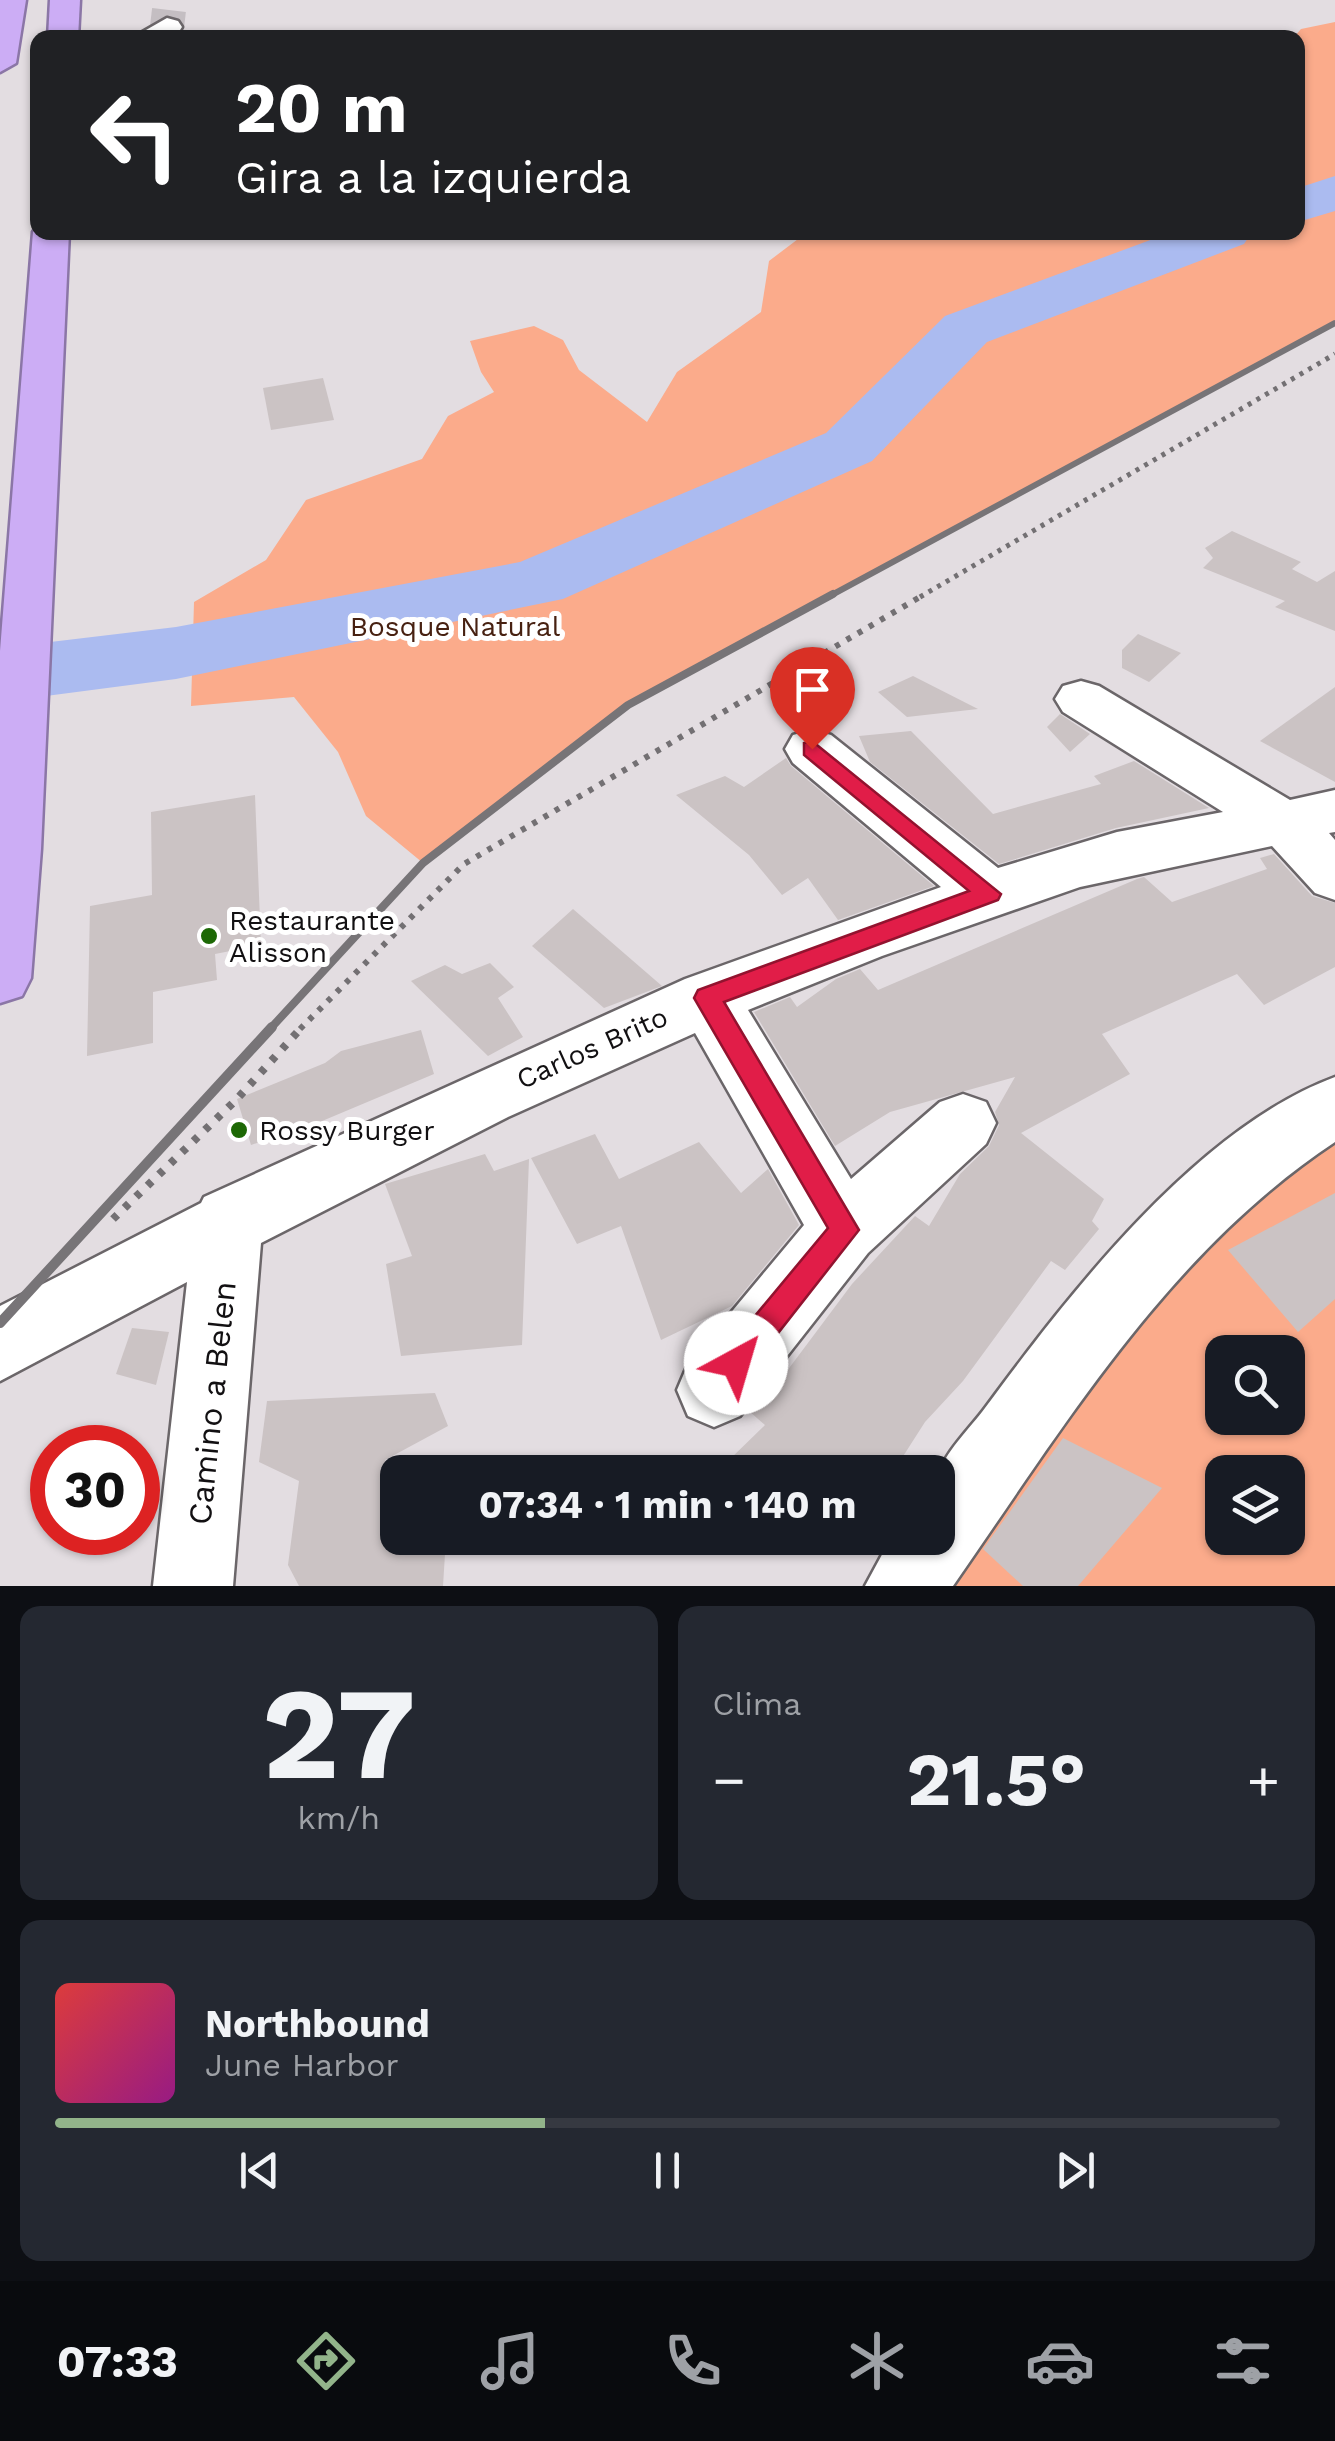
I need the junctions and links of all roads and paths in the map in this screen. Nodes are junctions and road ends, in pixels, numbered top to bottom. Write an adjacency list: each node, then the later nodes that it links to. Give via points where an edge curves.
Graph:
1 (11, 0): 4 (highway)
2 (65, 0): 3 (highway)
3 (63, 30)
4 (0, 63)
5 (51, 240): 12 (highway)
6 (1335, 354): 16 (path, via 464,864)
7 (1081, 699): 9 (street)
8 (812, 749): 11 (street)
9 (1310, 818): 10 (street); 11 (street, Carlos Brito, via 1132,851)
10 (1335, 878)
11 (989, 894): 13 (street, Carlos Brito)
12 (0, 978)
13 (707, 998): 17 (street, Carlos Brito, via 588,1047); 18 (street)
14 (1335, 1106): 22 (street, via 1254,1159 1135,1274)
15 (963, 1124): 18 (street)
16 (111, 1220)
17 (228, 1220): 19 (street, Carlos Brito); 21 (street, Camino a Belen)
18 (844, 1230): 20 (street)
19 (0, 1345)
20 (714, 1390)
21 (193, 1586)
22 (904, 1586)

